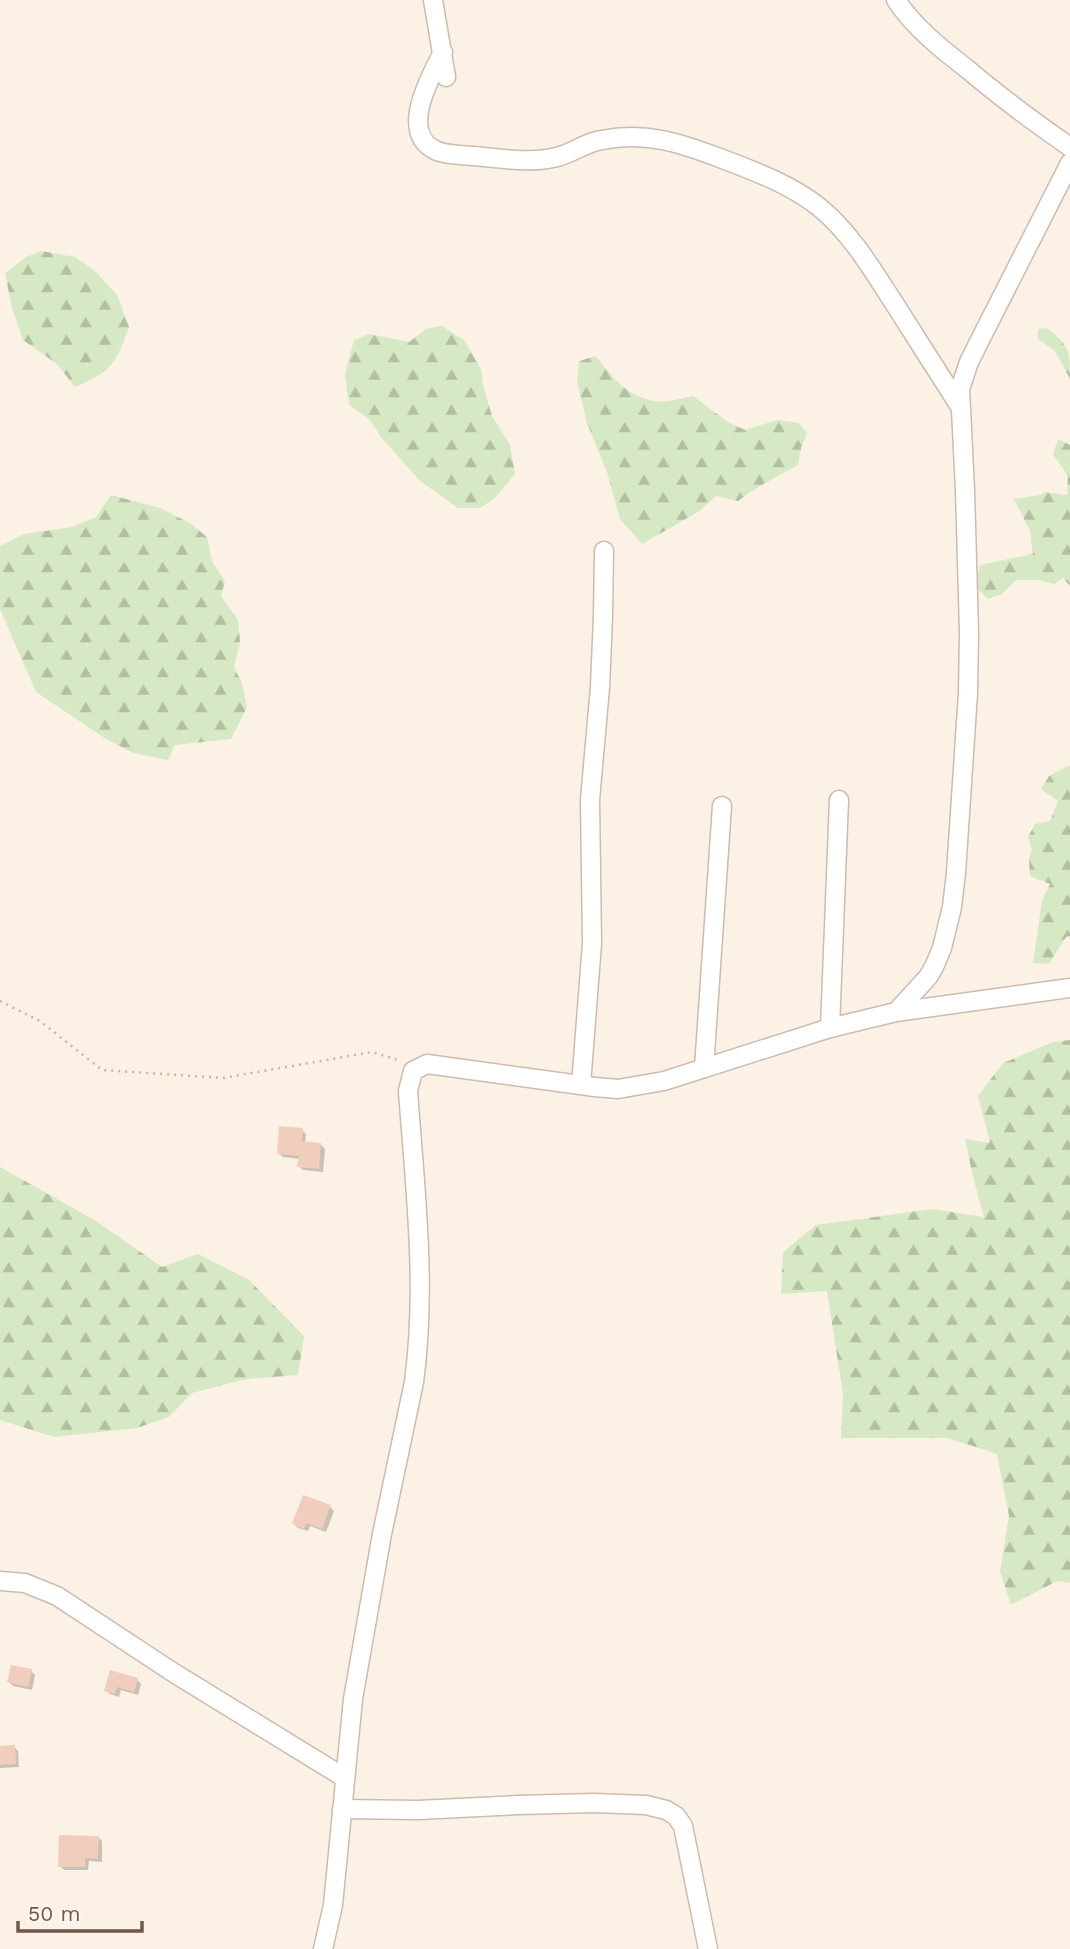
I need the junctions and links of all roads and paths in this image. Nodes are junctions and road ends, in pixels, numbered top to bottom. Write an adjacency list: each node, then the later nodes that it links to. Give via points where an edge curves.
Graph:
1 (433, 0): 3 (street)
2 (896, 0): 5 (street, via 936,44)
3 (443, 52): 4 (street); 7 (street, via 422,94 418,118 420,133 437,151 534,160 600,140 655,137 763,175 798,193 837,224 867,261)
4 (446, 77)
5 (1070, 147)
6 (1070, 163): 7 (street, via 969,362)
7 (960, 405): 13 (street, via 969,632 956,873 952,907 934,967)
8 (604, 551): 17 (street, via 600,687 590,800 592,943)
9 (839, 800): 14 (street)
10 (722, 806): 16 (street)
11 (1070, 988): 13 (street)
12 (0, 1002): 15 (path, via 40,1021 102,1070 223,1078 372,1052)
13 (896, 1012): 14 (street)
14 (830, 1028): 16 (street)
15 (418, 1067): 17 (street, via 427,1064); 19 (street, via 412,1071 408,1091 421,1281 417,1356 365,1626)
16 (704, 1068): 17 (street, via 638,1086)
17 (581, 1085)
18 (0, 1581): 19 (street, via 26,1583 57,1596)
19 (345, 1778): 20 (street)
20 (342, 1809): 21 (street, via 333,1905); 22 (street, via 594,1803 666,1810 683,1826)
21 (323, 1949)
22 (708, 1949)

